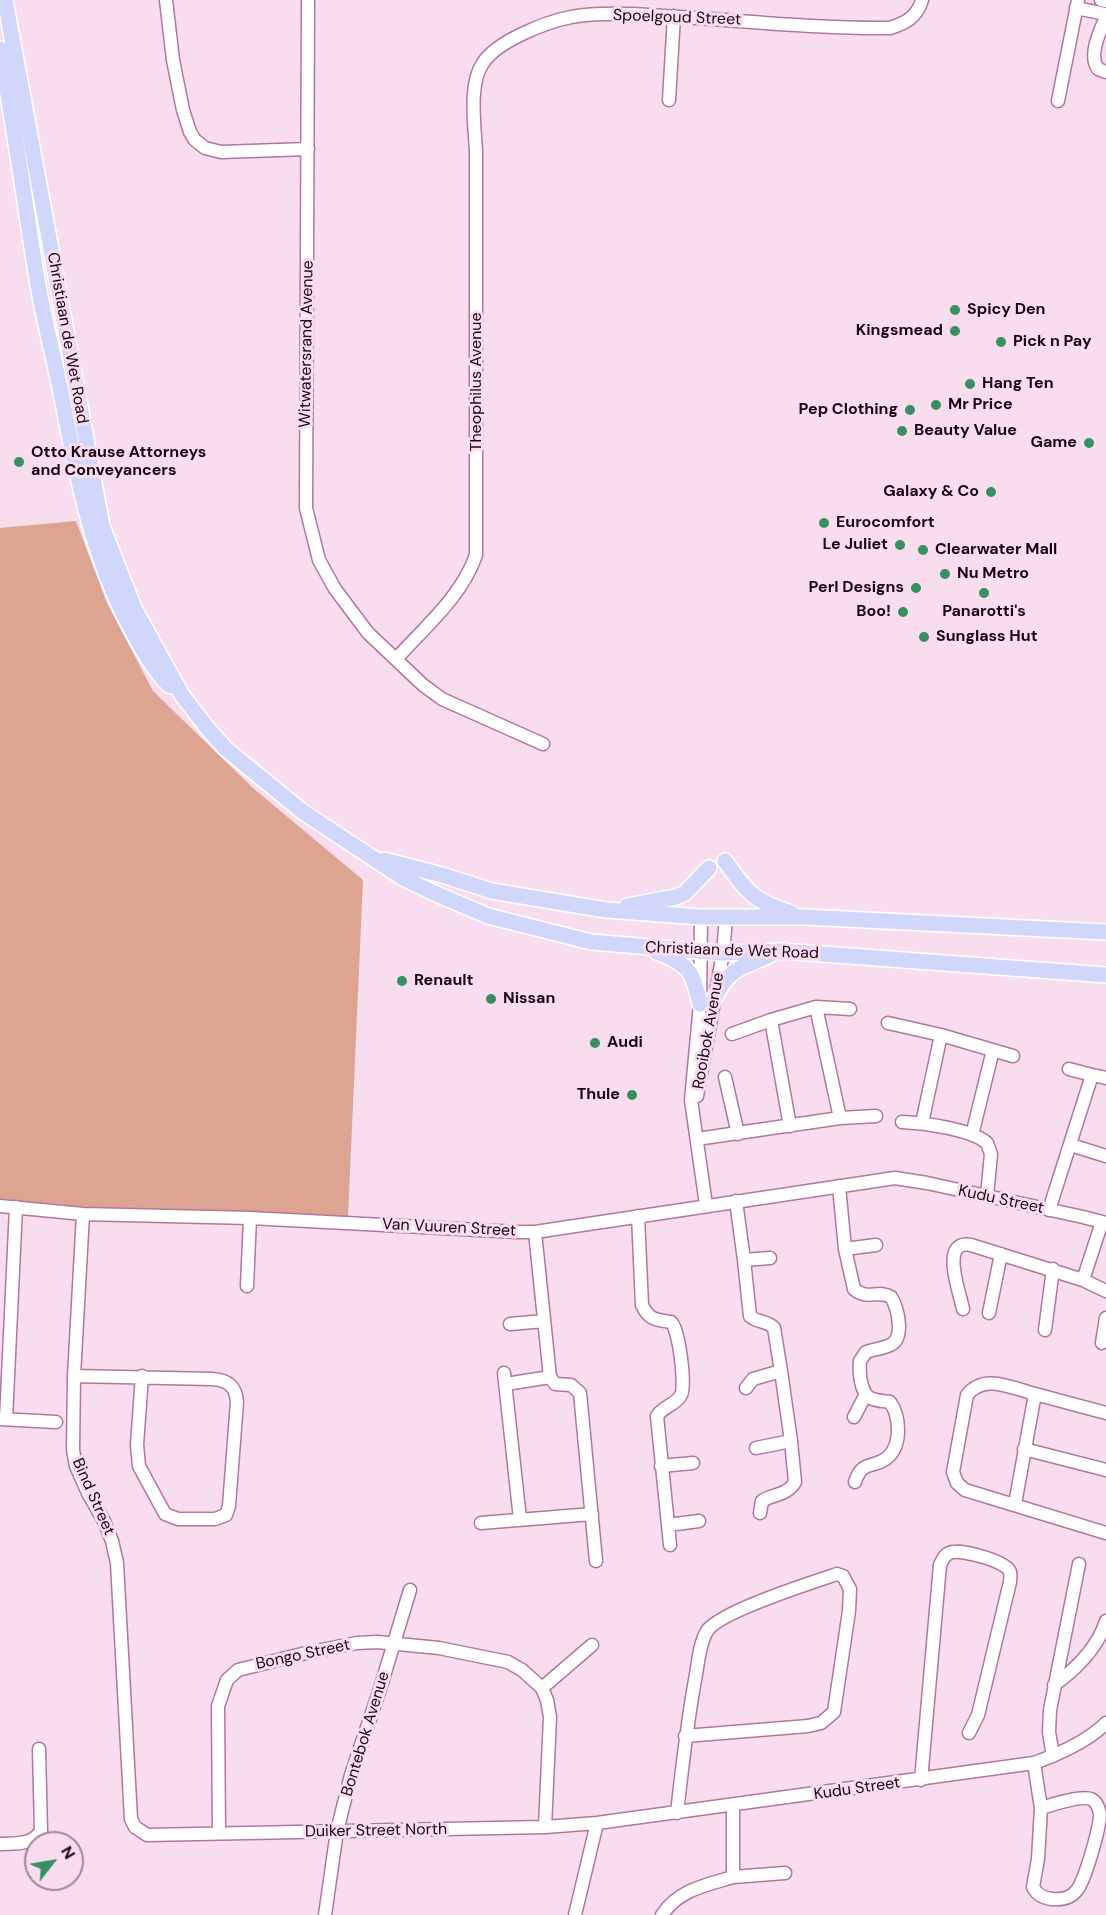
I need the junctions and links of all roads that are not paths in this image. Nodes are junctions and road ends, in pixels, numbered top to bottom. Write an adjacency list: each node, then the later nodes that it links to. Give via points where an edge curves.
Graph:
1 (5, 0): 15 (main road, Christiaan de Wet Road)
2 (166, 0): 16 (street, via 183,110 195,140 205,148 221,152)
3 (308, 0): 16 (street, Witwatersrand Avenue)
4 (922, 0): 9 (street, Spoelgoud Street, via 911,19 890,28)
5 (1101, 0): 6 (street)
6 (1106, 1)
7 (1077, 4): 8 (street); 14 (street)
8 (1106, 15): 11 (street, via 1094,62)
9 (674, 16): 12 (street, Spoelgoud Street, via 623,13 552,22 489,55); 13 (street)
10 (0, 49): 15 (main road, Christiaan de Wet Road)
11 (1106, 72)
12 (476, 77): 17 (street, Theophilus Avenue, via 476,555 470,573 455,594)
13 (669, 100)
14 (1058, 101)
15 (12, 107): 19 (main road, Christiaan de Wet Road, via 102,526 134,608 182,695 226,748 303,812)
16 (309, 149): 17 (street, Witwatersrand Avenue, via 306,508 319,560 335,589 368,633)
17 (397, 658): 18 (street, Witwatersrand Avenue, via 442,699)
18 (543, 744)
19 (375, 858): 22 (main road, Christiaan de Wet Road, via 492,891); 27 (main road, Christiaan de Wet Road, via 403,878 488,915 591,942)
20 (726, 861): 24 (main road, via 757,900)
21 (709, 868): 22 (main road, via 692,888 676,897)
22 (606, 910): 23 (main road, Christiaan de Wet Road)
23 (701, 917): 25 (main road, Christiaan de Wet Road); 29 (street, Rooibok Avenue)
24 (805, 917): 25 (main road, Christiaan de Wet Road); 26 (main road, Christiaan de Wet Road)
25 (726, 918): 30 (street, Rooibok Avenue)
26 (1106, 932)
27 (646, 948): 29 (main road, Christiaan de Wet Road); 32 (main road, via 684,965)
28 (782, 951): 30 (main road, Christiaan de Wet Road); 31 (main road, Christiaan de Wet Road); 32 (main road, via 728,976)
29 (702, 952): 30 (main road, Christiaan de Wet Road); 32 (street, Rooibok Avenue)
30 (723, 953): 32 (street, Rooibok Avenue)
31 (1106, 975)
32 (707, 1002): 52 (street, Rooibok Avenue, via 692,1082)
33 (816, 1007): 34 (street); 35 (street); 46 (street)
34 (850, 1009)
35 (771, 1020): 37 (street); 49 (street)
36 (888, 1023): 38 (street)
37 (732, 1034)
38 (941, 1035): 39 (street); 48 (street)
39 (993, 1050): 40 (street); 51 (street)
40 (1013, 1056)
41 (1069, 1069): 42 (street)
42 (1092, 1075): 44 (street); 53 (street)
43 (725, 1077): 50 (street)
44 (1106, 1078)
45 (876, 1116): 46 (street)
46 (840, 1118): 49 (street)
47 (902, 1122): 48 (street)
48 (922, 1123): 51 (street)
49 (790, 1126): 50 (street)
50 (738, 1134): 52 (street)
51 (972, 1135): 57 (street, via 987,1143 991,1154)
52 (697, 1139): 59 (street, Rooibok Avenue)
53 (1071, 1145): 54 (street); 62 (street)
54 (1106, 1156)
55 (895, 1178): 56 (street, Van Vuuren Street); 57 (street, Kudu Street)
56 (839, 1186): 58 (street, Van Vuuren Street); 69 (street)
57 (987, 1196): 62 (street, Kudu Street)
58 (736, 1201): 59 (street, Van Vuuren Street); 72 (street)
59 (706, 1205): 64 (street, Van Vuuren Street)
60 (0, 1206): 61 (street, Van Vuuren Street)
61 (16, 1207): 63 (street, Van Vuuren Street); 93 (street)
62 (1049, 1210): 66 (street, Kudu Street)
63 (83, 1214): 65 (street, Van Vuuren Street); 85 (street, Bind Street)
64 (638, 1216): 67 (street, Van Vuuren Street); 99 (street, via 642,1305 656,1321 675,1324 680,1356 680,1396 657,1416)
65 (250, 1218): 67 (street, Van Vuuren Street); 75 (street)
66 (1104, 1223): 74 (street)
67 (535, 1232): 80 (street)
68 (876, 1245): 69 (street)
69 (845, 1249): 89 (street, via 854,1289 866,1296 891,1296 899,1330 895,1342 862,1355 859,1369)
70 (1001, 1254): 73 (street); 77 (street, via 966,1244 955,1251 952,1260); 78 (street)
71 (770, 1258): 72 (street)
72 (744, 1260): 84 (street, via 750,1316 774,1328)
73 (1053, 1269): 74 (street); 82 (street)
74 (1083, 1280): 76 (street)
75 (248, 1286)
76 (1106, 1291)
77 (963, 1309)
78 (989, 1313)
79 (1106, 1318): 83 (street)
80 (544, 1321): 81 (street); 87 (street)
81 (510, 1324)
82 (1045, 1330)
83 (1102, 1343)
84 (781, 1371): 88 (street, via 753,1379); 95 (street)
85 (74, 1376): 86 (street); 133 (street, Bind Street, via 76,1466 104,1521 117,1563 131,1819 139,1831)
86 (142, 1376): 86 (street, via 221,1380 234,1389 237,1402 229,1506 224,1516 178,1518 165,1514 140,1466 137,1445)
87 (550, 1377): 104 (street, via 555,1384 571,1385 580,1393); 105 (street, via 505,1378)
88 (746, 1388)
89 (866, 1394): 92 (street); 101 (street, via 890,1402 898,1431 888,1457 861,1468)
90 (1035, 1394): 91 (street); 97 (street); 102 (street, via 982,1383 967,1395 961,1427 953,1472 957,1483 964,1490)
91 (1106, 1413)
92 (854, 1417)
93 (3, 1419): 94 (street)
94 (56, 1422)
95 (791, 1441): 96 (street); 103 (street, via 795,1482 785,1492 762,1501)
96 (756, 1448)
97 (1024, 1449): 100 (street); 102 (street)
98 (693, 1462): 99 (street)
99 (661, 1466): 108 (street)
100 (1106, 1470)
101 (855, 1482)
102 (1015, 1504): 109 (street)
103 (759, 1512)
104 (592, 1514): 105 (street); 111 (street)
105 (520, 1519): 107 (street)
106 (699, 1521): 108 (street)
107 (481, 1523)
108 (668, 1525): 110 (street)
109 (1106, 1533)
110 (670, 1545)
111 (596, 1561)
112 (1080, 1564): 117 (street)
113 (410, 1590): 115 (street, Bontebok Avenue)
114 (1106, 1621): 117 (street, via 1084,1658)
115 (394, 1645): 118 (street, Bongo Street, via 439,1648 508,1662); 131 (street, Bontebok Avenue, via 351,1775); 132 (street, Bongo Street, via 357,1643 306,1653 238,1670 226,1680 218,1706)
116 (592, 1645): 118 (street)
117 (1054, 1685): 123 (street, via 1049,1732)
118 (542, 1688): 130 (street, via 550,1717)
119 (1106, 1723): 123 (street, Kudu Street)
120 (969, 1733): 125 (street, via 980,1707 1010,1572 997,1561 953,1551 946,1554 940,1565)
121 (685, 1736): 121 (street, via 707,1631 735,1612 837,1574 843,1576 850,1589 849,1611 834,1712 829,1718 808,1726); 128 (street)
122 (39, 1749): 134 (street, via 41,1832 31,1841)
123 (1053, 1756): 124 (street, Kudu Street)
124 (1034, 1763): 125 (street, Kudu Street); 127 (street)
125 (921, 1780): 126 (street, Kudu Street)
126 (733, 1806): 128 (street, Kudu Street); 136 (street)
127 (1041, 1808): 127 (street, via 1085,1798 1098,1805 1099,1821 1090,1858 1078,1889 1069,1897 1046,1898 1033,1887)
128 (677, 1813): 129 (street, Kudu Street)
129 (597, 1823): 130 (street, Duiker Street North); 138 (street)
130 (545, 1827): 131 (street, Duiker Street North)
131 (337, 1831): 132 (street, Duiker Street North); 137 (street, Bontebok Avenue)
132 (219, 1833): 133 (street, Duiker Street North)
133 (156, 1836)
134 (0, 1844)
135 (785, 1873): 136 (street)
136 (733, 1877): 139 (street, via 693,1888)
137 (325, 1915)
138 (575, 1915)
139 (662, 1915)

